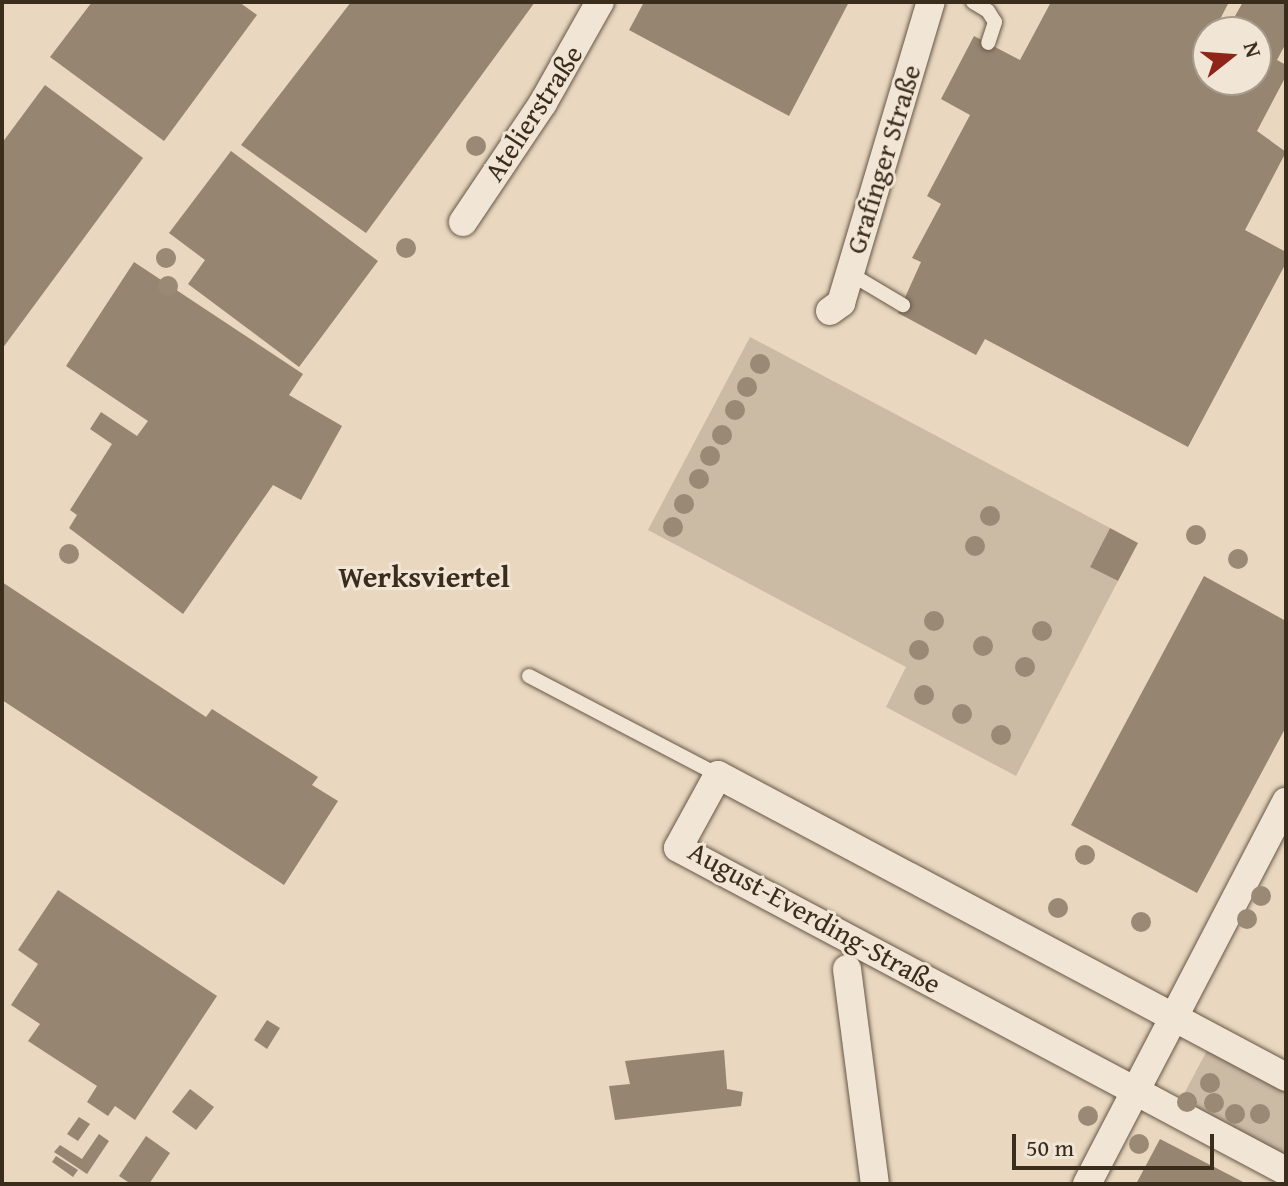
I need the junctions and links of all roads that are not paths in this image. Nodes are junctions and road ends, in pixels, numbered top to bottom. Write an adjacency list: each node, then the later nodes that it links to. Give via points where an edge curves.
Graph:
1 (600, 2): 5 (street, Atelierstraße, via 543,103)
2 (931, 2): 6 (street, Grafinger Straße)
3 (973, 2): 4 (lane, via 995,22)
4 (988, 43)
5 (463, 222)
6 (849, 273): 7 (lane); 8 (street, Grafinger Straße, via 841,303)
7 (903, 305)
8 (830, 311)
9 (529, 676): 10 (lane)
10 (718, 775): 13 (street); 15 (street, August-Everding-Straße, via 678,848)
11 (1286, 802): 13 (street)
12 (847, 969): 17 (street)
13 (1174, 1018): 14 (street); 15 (street)
14 (1286, 1077)
15 (1135, 1090): 16 (street, August-Everding-Straße); 18 (street)
16 (1286, 1171)
17 (875, 1184)
18 (1087, 1184)

